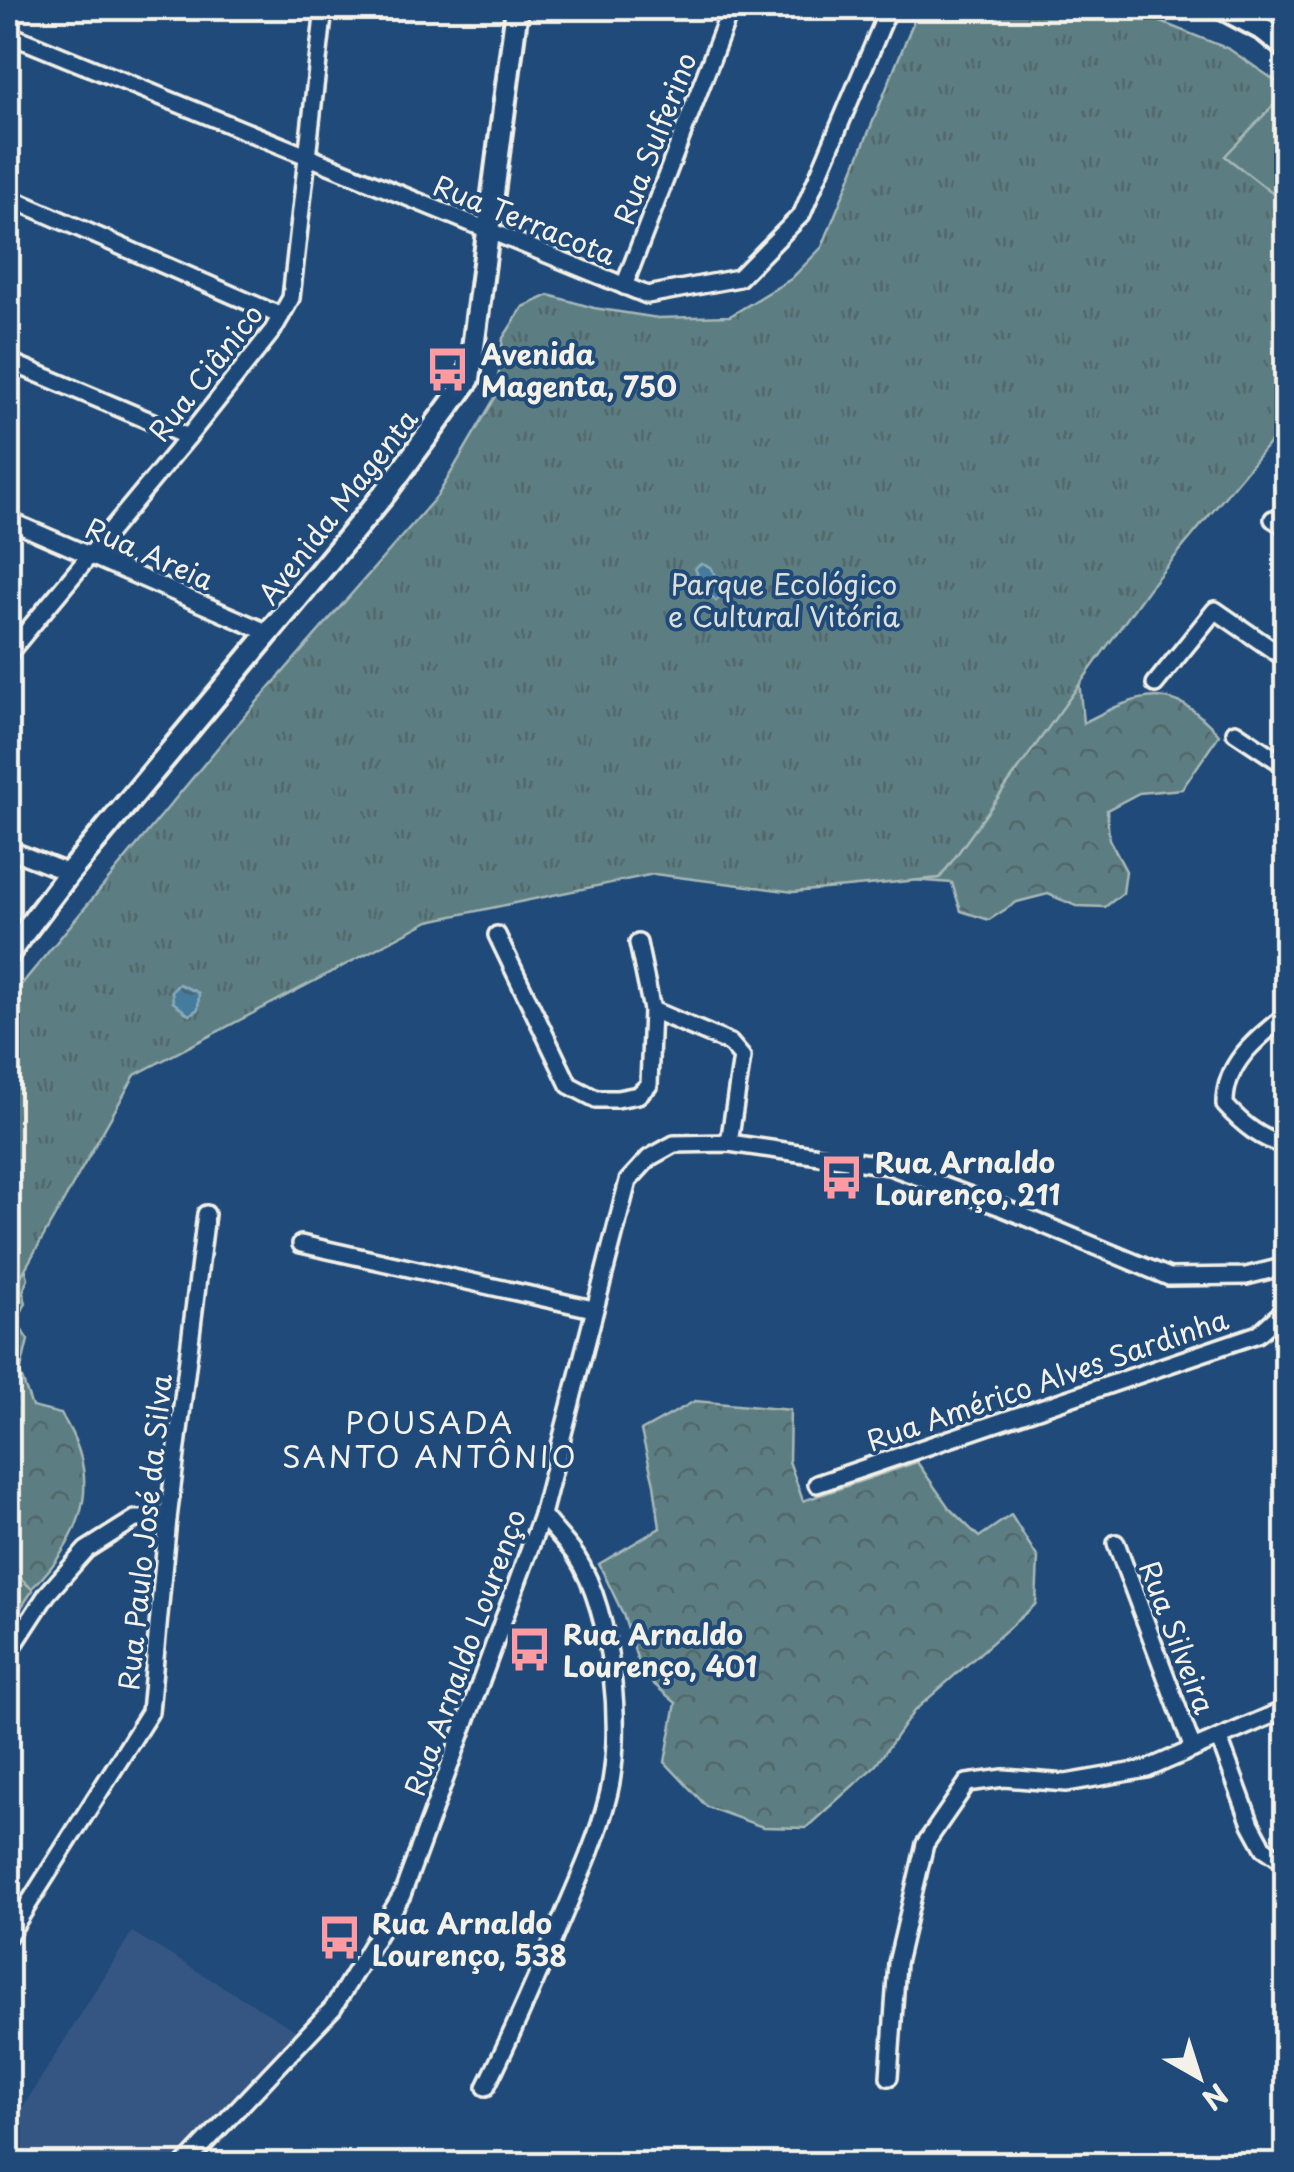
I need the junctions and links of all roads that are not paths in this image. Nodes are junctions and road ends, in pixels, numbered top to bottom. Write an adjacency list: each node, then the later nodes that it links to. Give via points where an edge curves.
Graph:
1 (324, 8): 8 (street, Rua Ciânico)
2 (518, 8): 10 (street, Avenida Magenta)
3 (731, 8): 11 (street, Rua Sulferino)
4 (889, 8): 11 (street, Rua Terracota, via 802,214 739,278 647,295)
5 (1222, 8): 7 (street)
6 (8, 34): 8 (street, Rua Terracota)
7 (1286, 48)
8 (308, 159): 10 (street, Rua Terracota); 12 (street, Rua Ciânico, via 292,298)
9 (8, 197): 12 (street)
10 (488, 229): 11 (street, Rua Terracota); 17 (street, Avenida Magenta, via 469,379)
11 (624, 286)
12 (281, 316): 14 (street, Rua Ciânico)
13 (8, 362): 14 (street)
14 (188, 437): 16 (street, Rua Ciânico)
15 (8, 520): 16 (street, Rua Areia)
16 (89, 553): 17 (street, Rua Areia); 18 (street, Rua Ciânico)
17 (271, 634): 24 (street, Avenida Magenta)
18 (8, 654)
19 (1286, 659): 20 (street, via 1216,610)
20 (1154, 684)
21 (1235, 732): 22 (street)
22 (1286, 766)
23 (8, 849): 24 (street)
24 (69, 873): 27 (street, Avenida Magenta)
25 (497, 935): 28 (street, via 569,1086 578,1092 617,1099 649,1085)
26 (638, 943): 28 (street)
27 (8, 954)
28 (652, 1010): 30 (street, via 730,1043 742,1056)
29 (1286, 1015): 31 (street, via 1236,1064 1225,1105 1243,1125)
30 (729, 1143): 34 (street, Rua Arnaldo Lourenço, via 889,1166 1169,1277 1246,1276); 36 (street, Rua Arnaldo Lourenço, via 674,1144 628,1180)
31 (1286, 1146)
32 (206, 1214): 39 (street, Rua Paulo José da Silva)
33 (302, 1244): 36 (street)
34 (1286, 1266)
35 (1286, 1309): 37 (street, Rua Américo Alves Sardinha, via 1258,1334)
36 (593, 1310): 38 (street, Rua Arnaldo Lourenço)
37 (817, 1484)
38 (542, 1515): 48 (street, via 577,1558 598,1606 615,1728 608,1798 585,1863); 49 (street, Rua Arnaldo Lourenço, via 402,1895 333,2008)
39 (168, 1519): 41 (street, via 135,1519 86,1550); 46 (street, Rua Paulo José da Silva, via 150,1712)
40 (1116, 1543): 44 (street, Rua Silveira)
41 (8, 1654)
42 (1286, 1709): 43 (street)
43 (1218, 1738): 44 (street); 45 (street, via 1250,1824 1264,1848)
44 (1193, 1749): 47 (street, via 1147,1769 1066,1784 1004,1778 967,1784 925,1844 896,1963)
45 (1286, 1863)
46 (8, 1936)
47 (889, 2077)
48 (486, 2088)
49 (185, 2164)

